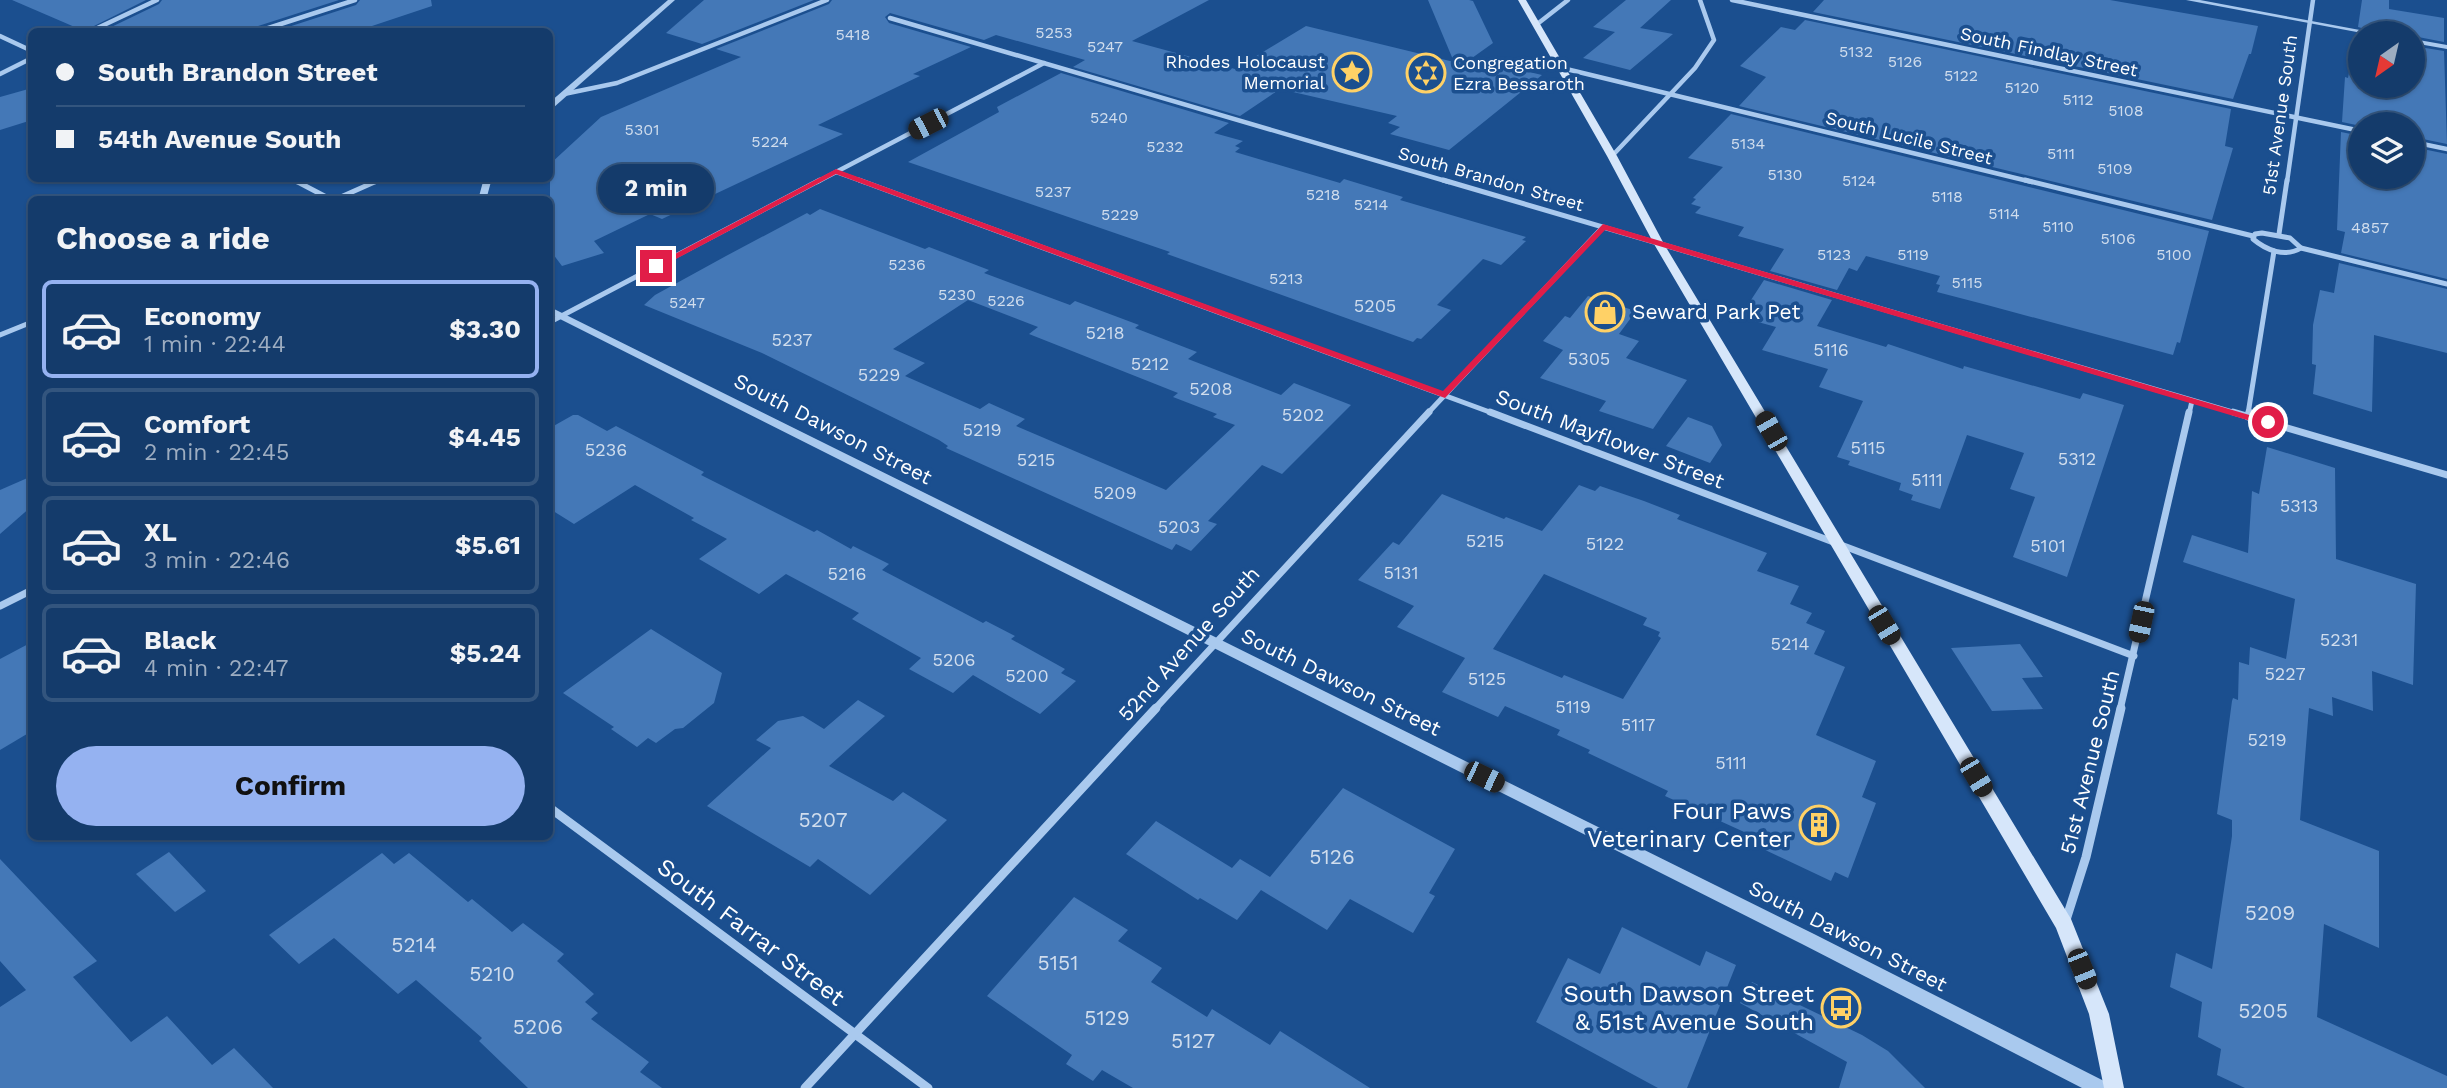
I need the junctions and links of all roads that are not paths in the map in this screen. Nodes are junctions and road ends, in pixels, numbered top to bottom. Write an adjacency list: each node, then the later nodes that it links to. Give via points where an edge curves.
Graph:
1 (157, 0): 14 (street)
2 (355, 0): 15 (street)
3 (672, 0): 25 (street)
4 (827, 0): 25 (street, via 617,83)
5 (1522, 0): 13 (main road)
6 (1568, 0): 13 (street)
7 (1700, 0): 26 (street, via 1714,40)
8 (1732, 0): 28 (street, South Findlay Street)
9 (2189, 0): 12 (street)
10 (2313, 0): 12 (street, 51st Avenue South)
11 (890, 18): 22 (street, South Brandon Street)
12 (2310, 22): 16 (street); 28 (street, 51st Avenue South)
13 (1536, 25): 23 (main road)
14 (98, 28)
15 (268, 28)
16 (2348, 29)
17 (0, 36): 20 (street)
18 (2426, 43): 19 (street)
19 (2447, 47)
20 (28, 49)
21 (28, 60): 24 (street)
22 (1044, 63): 33 (street); 38 (street, South Brandon Street)
23 (1558, 67): 26 (street, South Lucile Street); 32 (main road)
24 (0, 74)
25 (564, 94): 27 (street)
26 (1672, 94): 32 (street); 40 (street, South Lucile Street)
27 (553, 103)
28 (2295, 118): 29 (street, South Findlay Street); 39 (street, 51st Avenue South)
29 (2348, 128)
30 (2425, 144): 31 (street)
31 (2447, 149)
32 (1612, 156): 41 (main road)
33 (836, 172): 46 (street); 50 (street, South Mayflower Street)
34 (297, 182): 36 (street)
35 (376, 182): 37 (street)
36 (325, 196)
37 (342, 196)
38 (1603, 227): 41 (street, South Brandon Street); 50 (street, 52nd Avenue South)
39 (2279, 234): 40 (street); 42 (street)
40 (2253, 236): 43 (street, via 2260,246)
41 (1659, 244): 51 (street, South Brandon Street); 54 (main road)
42 (2301, 248): 43 (street, via 2292,253); 44 (street)
43 (2274, 251): 52 (street)
44 (2447, 284)
45 (553, 312): 46 (street, South Dawson Street)
46 (561, 316): 47 (street); 57 (street, South Dawson Street)
47 (553, 320)
48 (28, 324): 49 (street)
49 (0, 335)
50 (1445, 395): 54 (street, South Mayflower Street); 57 (street, 52nd Avenue South)
51 (2192, 401): 52 (street, South Brandon Street); 58 (street, 51st Avenue South)
52 (2248, 416): 53 (street, South Brandon Street)
53 (2447, 475)
54 (1834, 542): 58 (street, South Mayflower Street); 60 (main road)
55 (28, 592): 56 (street)
56 (0, 606)
57 (1215, 644): 61 (street, 52nd Avenue South); 64 (street, South Dawson Street)
58 (2134, 656): 60 (street, 51st Avenue South, via 2086,856)
59 (553, 810): 61 (street, South Farrar Street)
60 (2064, 925): 65 (main road, via 2099,1014)
61 (855, 1036): 62 (street, 52nd Avenue South); 63 (street, South Farrar Street)
62 (805, 1088)
63 (928, 1088)
64 (2100, 1088)
65 (2114, 1088)

